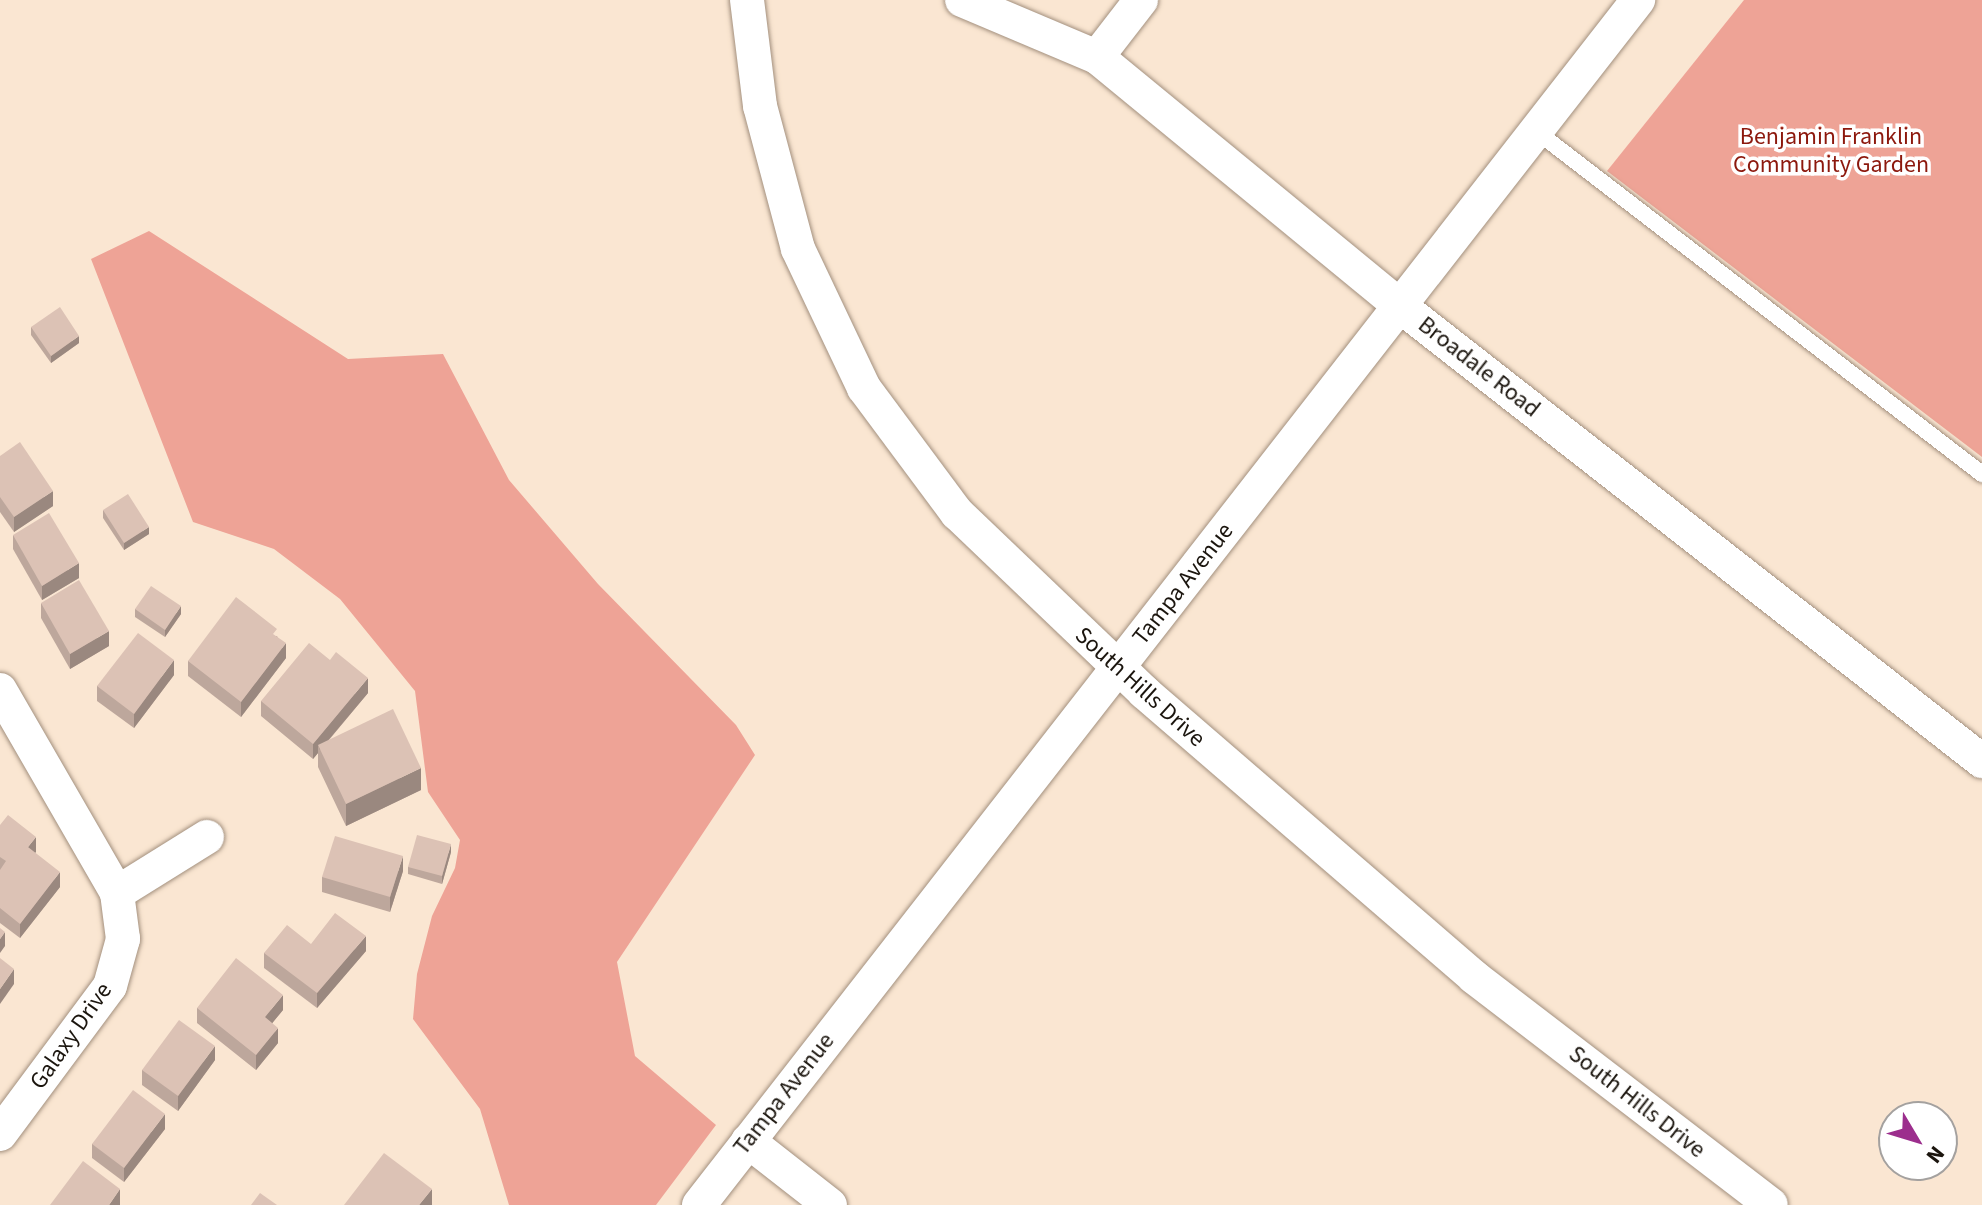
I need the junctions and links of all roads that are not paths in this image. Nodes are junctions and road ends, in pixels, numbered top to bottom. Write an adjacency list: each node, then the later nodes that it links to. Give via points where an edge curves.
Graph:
1 (747, 0): 9 (street, South Hills Drive, via 760,106 798,249 864,388 957,513)
2 (962, 0): 5 (street, Broadale Road)
3 (1141, 0): 5 (street)
4 (1638, 0): 6 (street, Tampa Avenue)
5 (1097, 57): 7 (street, Broadale Road)
6 (1536, 131): 7 (street, Tampa Avenue); 8 (lane)
7 (1400, 306): 9 (street, Tampa Avenue); 11 (street, Broadale Road)
8 (1982, 474)
9 (1118, 668): 15 (street, Tampa Avenue); 18 (street, South Hills Drive, via 1474,977)
10 (0, 690): 13 (street)
11 (1982, 761)
12 (207, 837): 13 (street)
13 (117, 893): 14 (street, Galaxy Drive, via 123,939 110,986)
14 (0, 1134)
15 (748, 1141): 16 (street, Tampa Avenue); 17 (street)
16 (699, 1205)
17 (830, 1205)
18 (1771, 1205)

